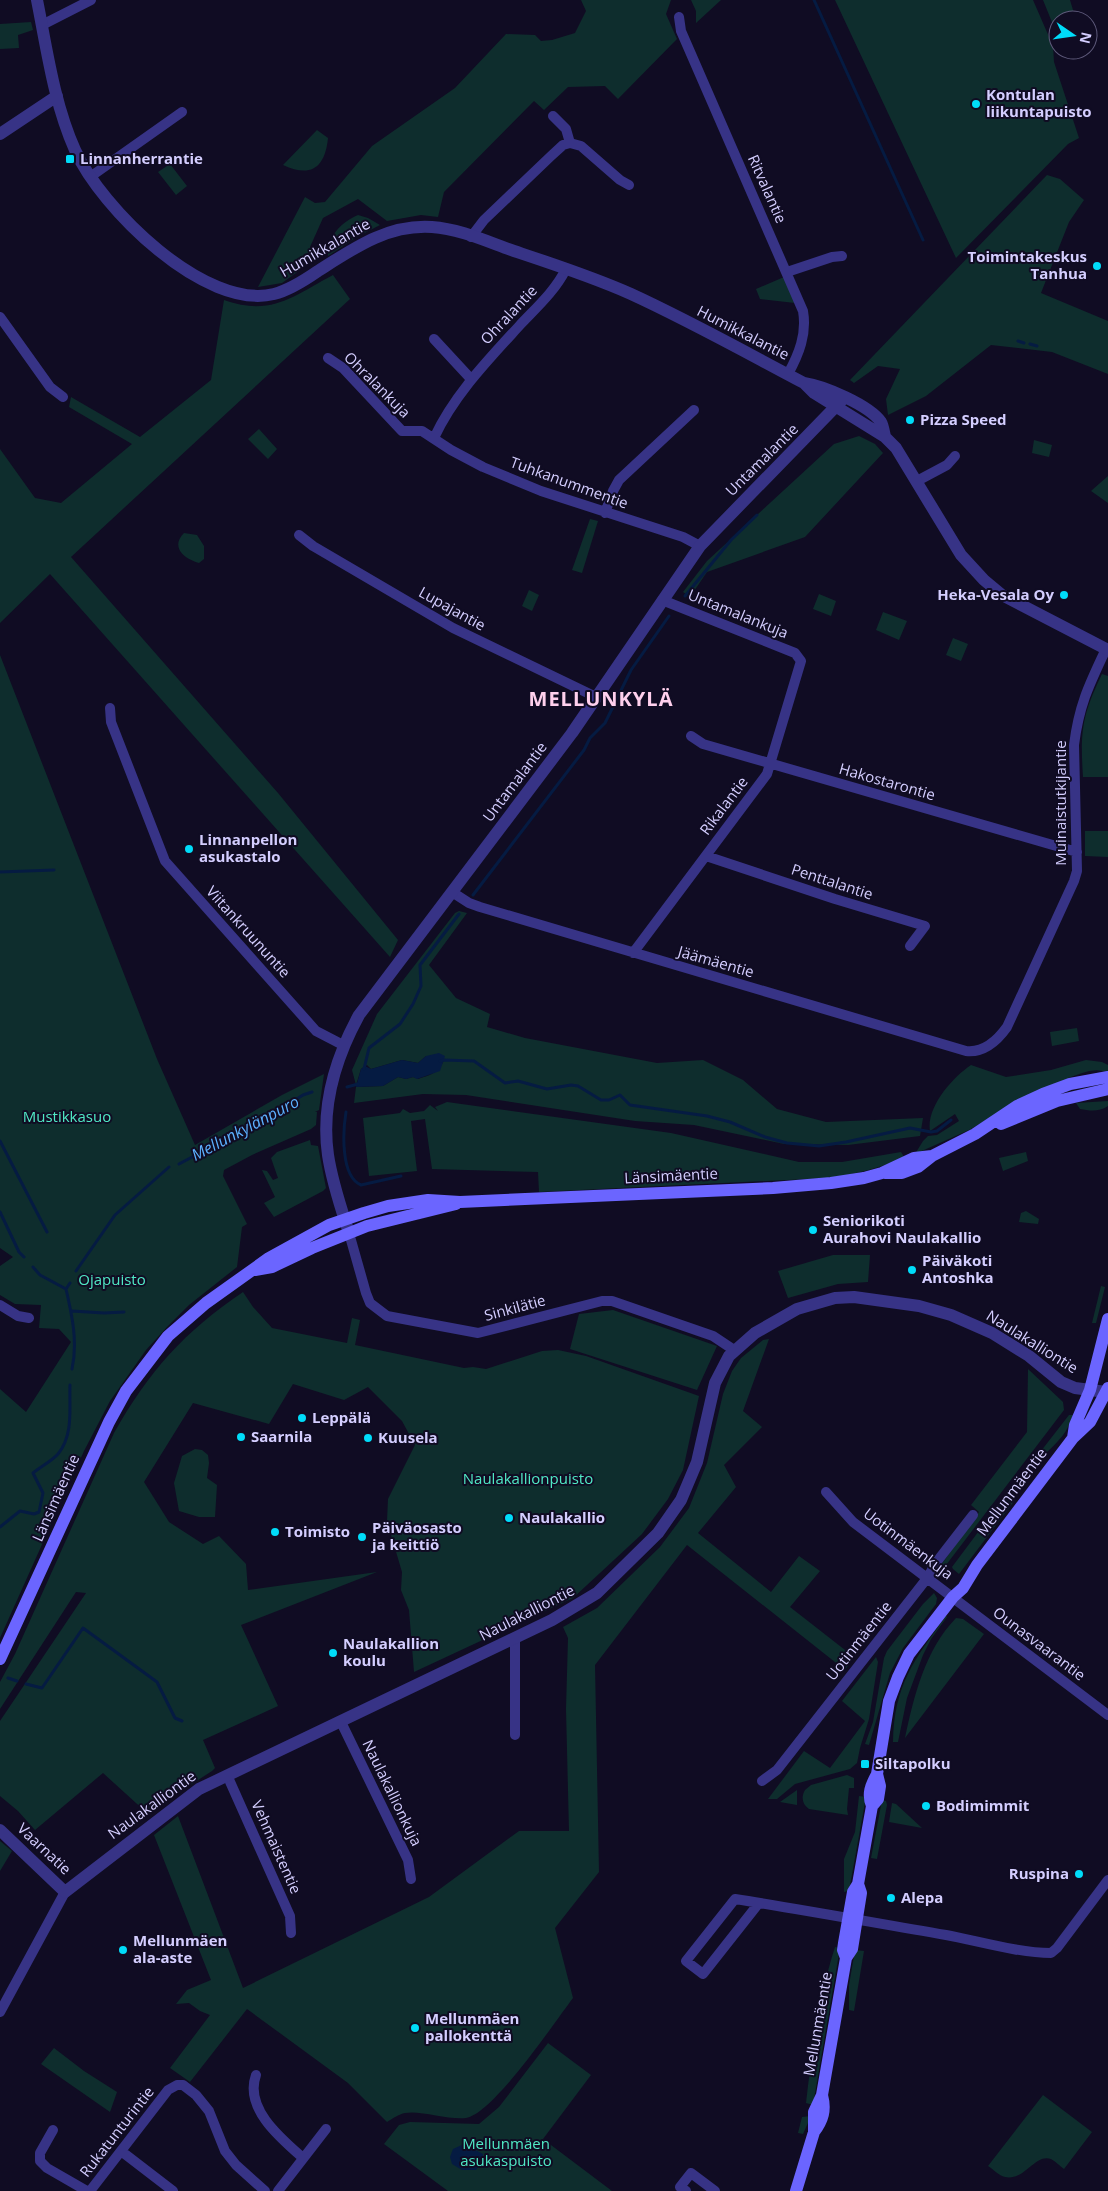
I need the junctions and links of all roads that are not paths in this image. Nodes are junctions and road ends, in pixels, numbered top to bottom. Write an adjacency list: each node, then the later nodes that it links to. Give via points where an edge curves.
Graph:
1 (37, 0): 4 (street, Humikkalantie)
2 (91, 0): 4 (street)
3 (679, 17): 15 (street, Ritvalantie, via 681,31)
4 (42, 25): 5 (street, Humikkalantie)
5 (57, 96): 8 (street); 10 (street, Humikkalantie, via 75,149)
6 (182, 112): 10 (street)
7 (553, 116): 9 (street, via 566,129)
8 (0, 134)
9 (570, 143): 11 (street, via 581,146); 12 (street, via 551,156 484,220)
10 (90, 177): 12 (street, Humikkalantie, via 138,231 184,269 222,290 253,297 276,294 370,239 403,229 432,227)
11 (629, 185)
12 (471, 237): 14 (street, Humikkalantie)
13 (842, 256): 15 (street)
14 (566, 268): 19 (street, Humikkalantie, via 632,294); 20 (street, Ohralantie, via 555,287)
15 (787, 272): 19 (street, Ritvalantie, via 805,321 800,348)
16 (0, 318): 21 (street, via 50,387)
17 (434, 339): 20 (street)
18 (328, 358): 24 (street, Ohralankuja, via 343,368 398,428 422,431)
19 (788, 374): 22 (street, Humikkalantie, via 804,382 814,392)
20 (472, 379): 24 (street, Ohralantie)
21 (63, 397)
22 (841, 402): 26 (street, Humikkalantie, via 896,448); 29 (street, Untamalantie)
23 (694, 410): 27 (street, via 619,480)
24 (434, 438): 27 (street, Tuhkanummentie, via 466,458 511,479)
25 (955, 456): 26 (street, via 947,465)
26 (917, 481): 31 (street, Humikkalantie, via 961,555 984,580 1002,595)
27 (605, 513): 29 (street, Tuhkanummentie, via 683,537)
28 (299, 535): 33 (street, Lupajantie, via 453,628)
29 (700, 546): 30 (street, Untamalantie)
30 (662, 600): 32 (street, Untamalankuja, via 783,647); 33 (street, Untamalantie)
31 (1107, 649): 37 (street, Muinaistutkijantie, via 1088,687 1076,725)
32 (801, 658): 36 (street, Rikalantie)
33 (596, 697): 39 (street, Untamalantie)
34 (110, 708): 42 (street, Viitankruununtie, via 114,730 165,861 316,1031)
35 (691, 736): 36 (street, Hakostarontie, via 703,744)
36 (771, 764): 37 (street, Hakostarontie); 38 (street, Rikalantie, via 767,774)
37 (1077, 852): 43 (street, Muinaistutkijantie, via 1070,892 1016,1008 1003,1032 983,1050)
38 (706, 856): 40 (street, Penttalantie, via 926,926); 41 (street, Rikalantie)
39 (452, 892): 41 (street, Jäämäentie, via 469,903); 42 (street, Untamalantie, via 359,1015)
40 (910, 946)
41 (633, 953): 43 (street, Jäämäentie)
42 (343, 1045): 48 (street, Untamalantie, via 331,1087 327,1134 331,1170)
43 (976, 1052)
44 (1108, 1076): 46 (main road, Länsimäentie, via 1043,1094 1017,1106)
45 (1105, 1090): 46 (main road, Länsimäentie, via 1057,1101)
46 (975, 1134): 47 (main road, Länsimäentie, via 932,1156 914,1158 882,1173 848,1181 773,1188)
47 (460, 1202): 48 (main road, Länsimäentie, via 408,1202); 49 (main road, Länsimäentie)
48 (344, 1219): 49 (street, Untamalantie); 50 (main road, Länsimäentie, via 269,1258)
49 (348, 1233): 50 (main road, Länsimäentie, via 272,1267); 54 (street, Sinkilätie, via 368,1298 386,1316 478,1333 612,1301 713,1336)
50 (254, 1270): 63 (main road, Länsimäentie, via 206,1303 186,1328 152,1358 126,1391)
51 (0, 1305): 52 (street, via 18,1316)
52 (29, 1318)
53 (1108, 1320): 55 (main road, Mellunmäentie)
54 (734, 1350): 55 (street, Naulakalliontie, via 747,1338 797,1309 835,1298 880,1300 919,1306 973,1324 1010,1344 1061,1382); 62 (street, Naulakalliontie, via 715,1383 693,1473 666,1524 588,1600)
55 (1090, 1390): 56 (street, Naulakalliontie); 57 (main road, Mellunmäentie)
56 (1108, 1392): 57 (main road, Mellunmäentie, via 1090,1422)
57 (1073, 1438): 61 (main road, Mellunmäentie, via 963,1588)
58 (826, 1492): 60 (street, Uotinmäenkuja, via 854,1522)
59 (973, 1515): 60 (street, Uotinmäentie)
60 (928, 1578): 61 (street, Uotinmäenkuja); 68 (street, Uotinmäentie, via 777,1770)
61 (953, 1597): 64 (street, Ounasvaarantie); 74 (main road, Mellunmäentie, via 916,1643 898,1677 887,1713 877,1774 880,1786 878,1799 872,1806 858,1884 852,1892)
62 (515, 1638): 65 (street, Naulakalliontie); 66 (street)
63 (0, 1659)
64 (1108, 1715)
65 (341, 1722): 67 (street, Naulakalliontie); 70 (street, Naulakallionkuja, via 408,1860)
66 (515, 1734)
67 (226, 1775): 72 (street, Naulakalliontie, via 186,1798); 75 (street, Vehmaistentie, via 290,1916)
68 (762, 1780)
69 (0, 1830): 72 (street, Vaarnatie)
70 (411, 1879)
71 (1108, 1880): 74 (street, via 1051,1953)
72 (65, 1892): 76 (street, Naulakalliontie)
73 (759, 1903): 73 (street, via 735,1899 686,1961 704,1974); 74 (street)
74 (852, 1920): 88 (main road, Mellunmäentie, via 843,1950 846,1958 822,2095 824,2114 814,2132)
75 (291, 1933)
76 (0, 2012)
77 (256, 2075): 81 (street, via 253,2095 264,2117 284,2142)
78 (326, 2129): 81 (street)
79 (52, 2130): 82 (street, via 40,2152 40,2161)
80 (121, 2151): 82 (street, Rukatunturintie); 83 (street); 84 (street, Rukatunturintie, via 168,2090 182,2085 196,2095 209,2111 225,2151)
81 (303, 2158): 85 (street)
82 (89, 2191)
83 (173, 2191)
84 (265, 2191)
85 (278, 2191)
86 (686, 2191): 87 (street, via 680,2187 691,2173)
87 (716, 2191)
88 (796, 2191)

